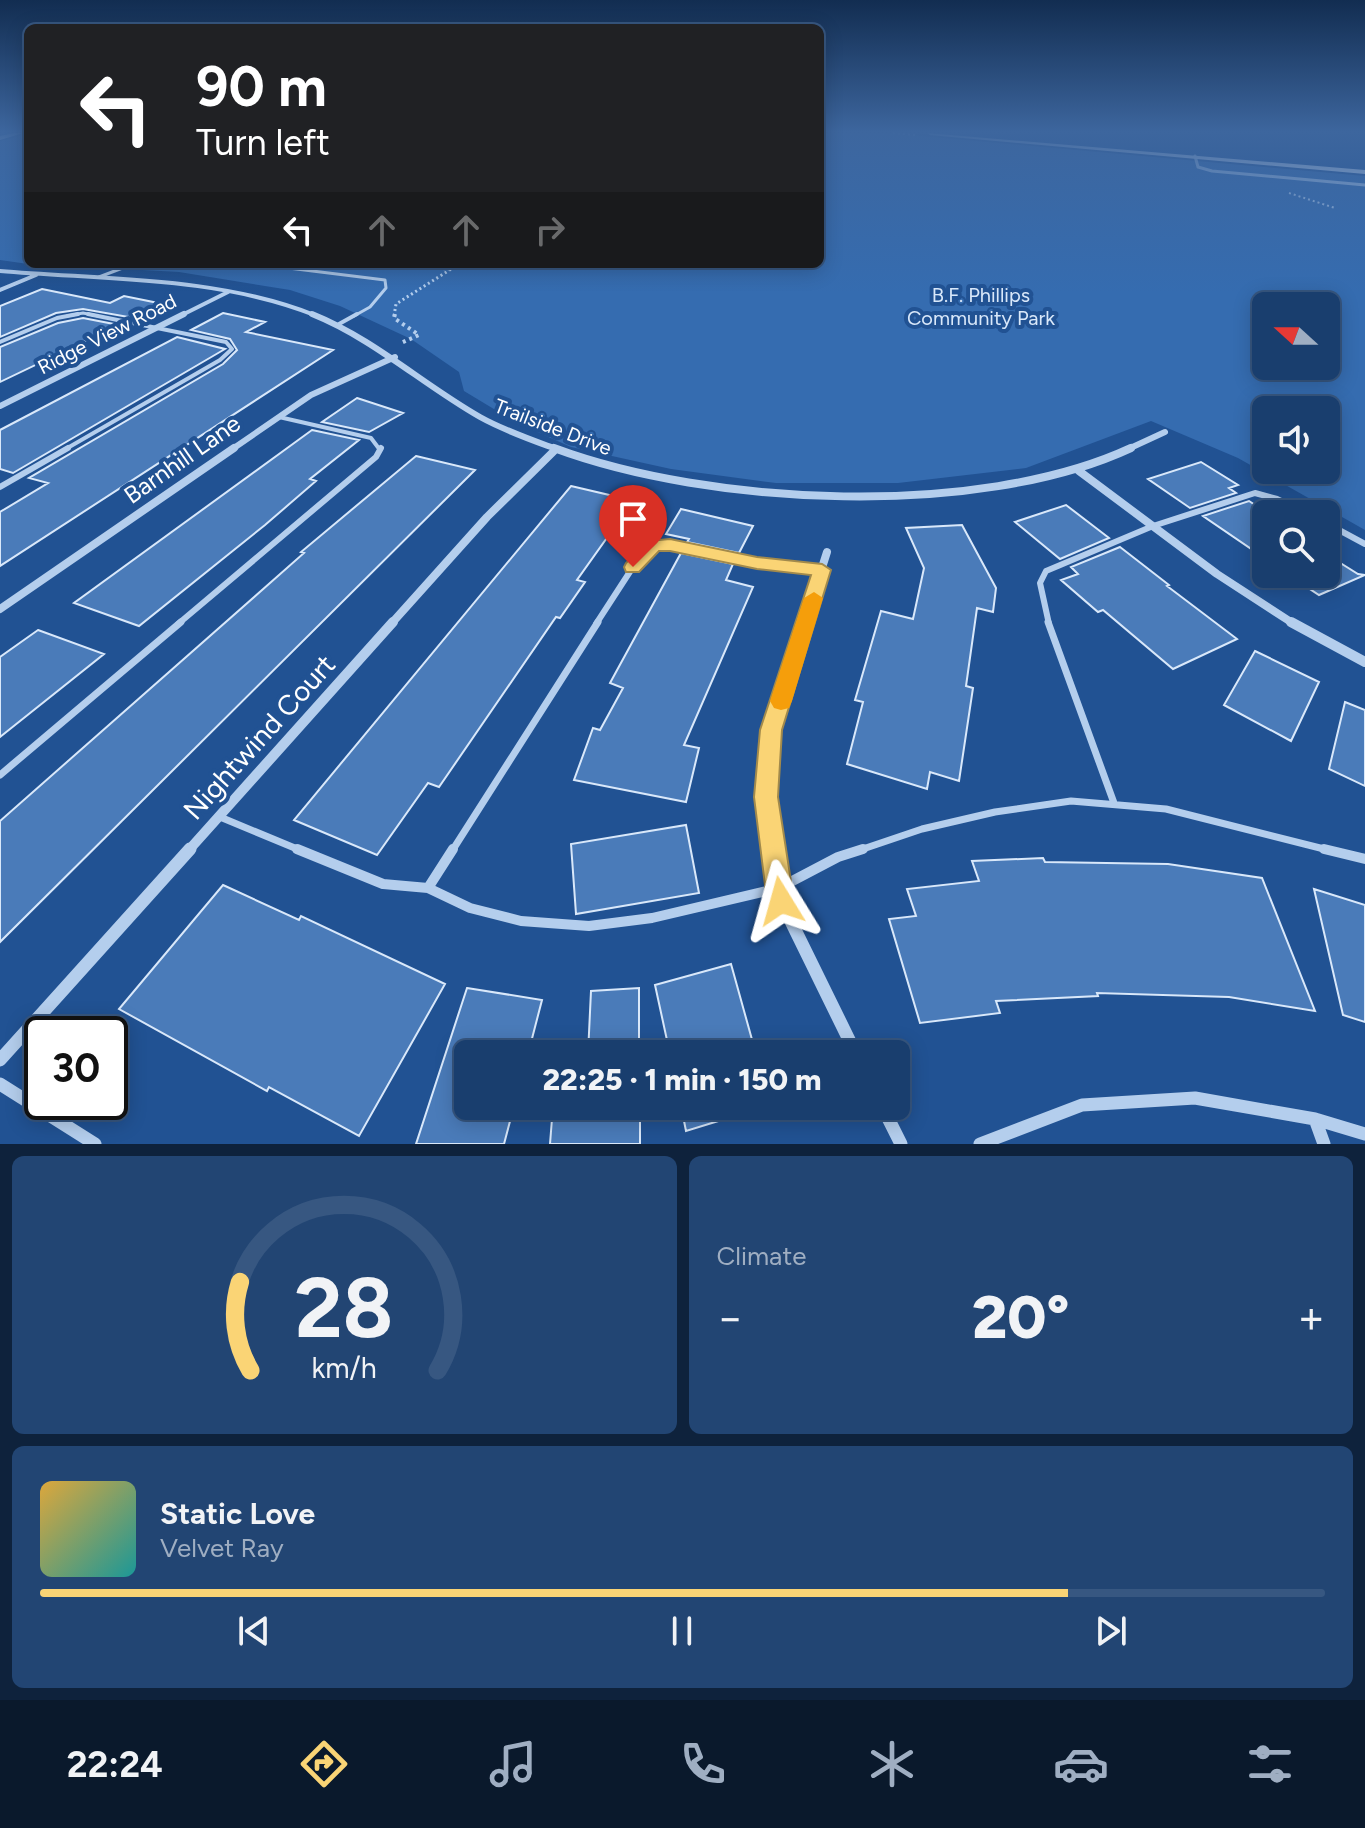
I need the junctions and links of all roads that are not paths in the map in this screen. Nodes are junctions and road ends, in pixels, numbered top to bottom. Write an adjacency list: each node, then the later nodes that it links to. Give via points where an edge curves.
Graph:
1 (123, 268): 5 (lane)
2 (276, 268): 8 (lane, via 385,280 386,288 370,307)
3 (0, 271): 4 (street, Trailside Drive)
4 (39, 275): 5 (street, Trailside Drive); 6 (street)
5 (99, 277): 7 (street, Trailside Drive)
6 (0, 290)
7 (229, 291): 8 (street, Trailside Drive); 9 (street, Ridge View Road)
8 (339, 324): 11 (street, Trailside Drive)
9 (158, 327): 10 (lane, via 73,314); 12 (street, Ridge View Road); 17 (lane, via 226,342 232,349)
10 (0, 342)
11 (395, 357): 13 (street, Barnhill Lane, via 338,381); 15 (street, Trailside Drive, via 481,417)
12 (0, 406)
13 (279, 417): 24 (street, Barnhill Lane); 26 (lane, via 371,438 381,448)
14 (1165, 432): 16 (street, Trailside Drive, via 1131,453)
15 (556, 449): 16 (street, Trailside Drive, via 634,473 824,496 977,489); 28 (street, Nightwind Court, via 487,517)
16 (1079, 471): 19 (street)
17 (0, 487)
18 (1279, 500): 19 (lane, via 1255,493)
19 (1153, 526): 25 (street, via 1255,602); 27 (lane, via 1061,561 1040,583 1046,616)
20 (1340, 531): 21 (lane)
21 (1365, 544)
22 (827, 552): 23 (street)
23 (822, 570): 30 (lane, via 654,545 633,567); 31 (street, via 771,730 766,797)
24 (0, 609)
25 (1365, 662)
26 (0, 775)
27 (1114, 803): 29 (lane, via 1166,809); 31 (lane, via 1071,801 922,829 838,857)
28 (220, 817): 30 (lane, via 383,884); 33 (street, Nightwind Court)
29 (1365, 859)
30 (428, 888): 31 (lane, via 470,908 521,921 589,926 652,918)
31 (779, 888): 32 (street)
32 (849, 1040)
33 (0, 1060)
34 (0, 1084): 38 (street)
35 (1315, 1119): 37 (street); 40 (street, via 1195,1098 1082,1105); 41 (street)
36 (889, 1120): 39 (street)
37 (1365, 1134)
38 (95, 1144)
39 (901, 1144)
40 (980, 1144)
41 (1324, 1144)

